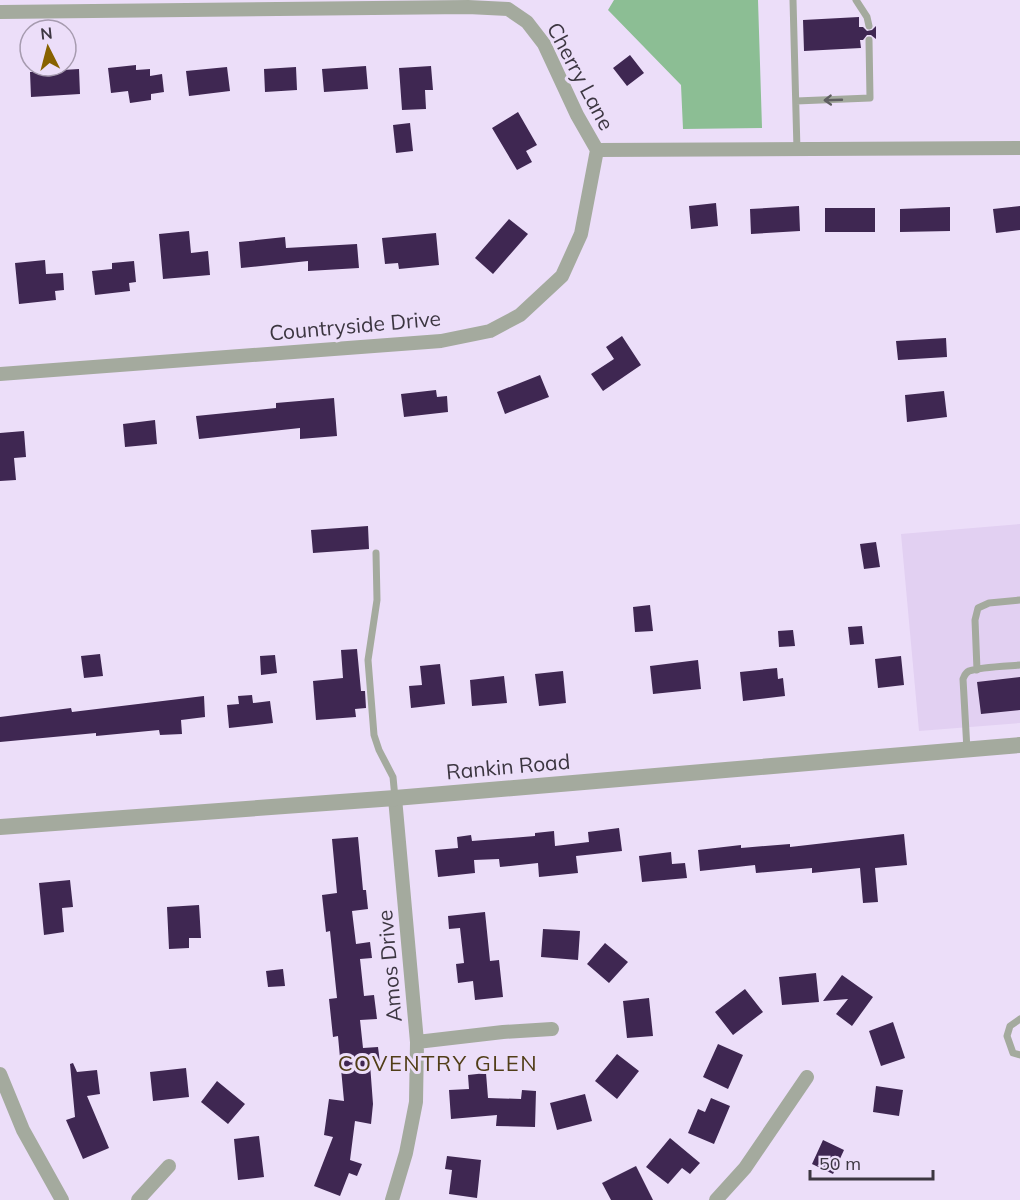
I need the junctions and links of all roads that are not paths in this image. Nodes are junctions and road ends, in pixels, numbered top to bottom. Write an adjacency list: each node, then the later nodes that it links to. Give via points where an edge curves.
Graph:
1 (793, 0): 6 (lane)
2 (856, 0): 4 (lane)
3 (0, 12): 8 (street, Cherry Lane, via 508,9 527,22 544,44)
4 (869, 26)
5 (869, 40): 6 (lane, one-way to 6, via 870,98)
6 (796, 101): 9 (lane)
7 (1020, 148): 9 (street, Cherry Lane)
8 (597, 150): 9 (street, Cherry Lane); 10 (street, Countryside Drive, via 581,234 562,276 520,315 490,331 441,341)
9 (797, 150)
10 (0, 374)
11 (376, 553): 17 (lane, via 377,600 368,660 374,735 393,777)
12 (1020, 600): 14 (lane, via 978,608)
13 (1020, 665): 14 (lane)
14 (977, 670): 16 (lane, via 969,671 963,679)
15 (1020, 745): 16 (street, Rankin Road)
16 (967, 750): 17 (street, Rankin Road)
17 (395, 798): 18 (street, Rankin Road); 21 (street, Amos Drive)
18 (0, 827)
19 (1020, 1019): 22 (lane, via 1010,1026 1006,1036 1013,1053)
20 (552, 1029): 21 (street)
21 (417, 1042): 28 (street, Amos Drive, via 416,1102)
22 (1020, 1055)
23 (0, 1074): 26 (street, via 23,1130)
24 (807, 1077): 29 (street, via 745,1168)
25 (170, 1167): 27 (street)
26 (62, 1200)
27 (138, 1200)
28 (392, 1200)
29 (716, 1200)

